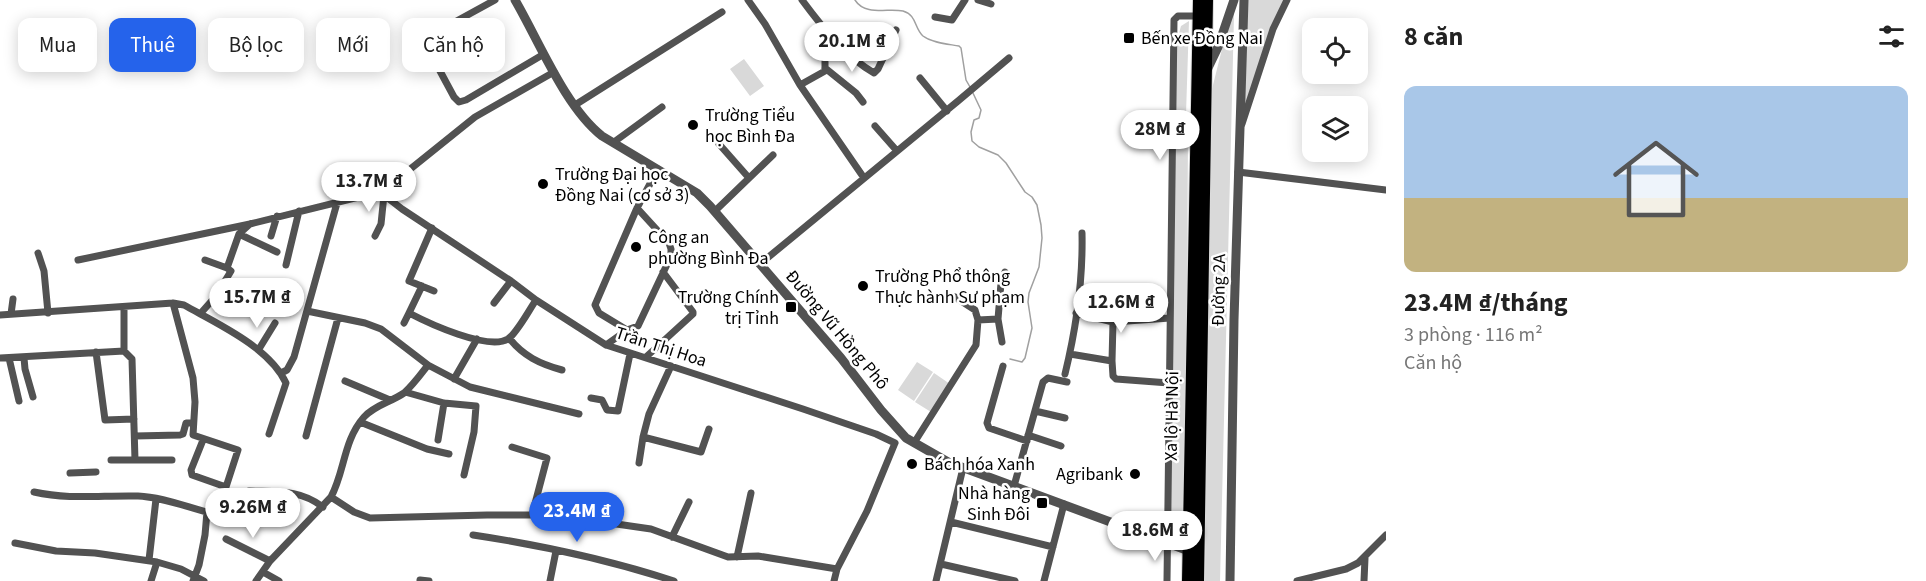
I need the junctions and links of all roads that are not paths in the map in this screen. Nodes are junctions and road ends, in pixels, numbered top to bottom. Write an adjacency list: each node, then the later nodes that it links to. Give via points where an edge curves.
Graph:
1 (495, 0): 16 (street)
2 (515, 0): 20 (street, Đường Vũ Hồng Phô)
3 (748, 0): 28 (street)
4 (802, 0): 19 (street)
5 (965, 0): 15 (street, via 952,20)
6 (978, 0): 12 (street)
7 (1198, 0): 14 (highway, Xa lộ Hà Nội)
8 (1207, 0): 24 (highway, Xa lộ Hà Nội)
9 (1234, 0): 24 (street)
10 (1244, 0): 34 (street, Đường 2A)
11 (1287, 0): 34 (street, via 1273,29)
12 (991, 4)
13 (722, 12): 30 (street)
14 (1199, 16): 82 (street, via 1178,16 1174,20); 167 (highway, Xa lộ Hà Nội)
15 (935, 17)
16 (462, 18)
17 (873, 26): 21 (street)
18 (896, 30): 21 (street, via 876,72)
19 (840, 46): 21 (street); 23 (street, via 825,60)
20 (544, 54): 25 (street, via 459,102); 26 (street, Đường Vũ Hồng Phô)
21 (853, 57)
22 (1009, 58): 32 (street)
23 (825, 69): 28 (street); 29 (street)
24 (1207, 70): 190 (highway, Xa lộ Hà Nội)
25 (441, 72)
26 (554, 72): 30 (street, Đường Vũ Hồng Phô); 44 (street, via 475,117)
27 (920, 78): 32 (street)
28 (800, 85): 42 (street)
29 (863, 102)
30 (575, 105): 35 (street, Đường Vũ Hồng Phô, via 592,128)
31 (662, 107): 35 (street)
32 (947, 111): 37 (street)
33 (875, 126): 37 (street)
34 (1241, 128): 40 (street, Đường 2A)
35 (614, 142): 39 (street, Đường Vũ Hồng Phô)
36 (719, 144): 41 (street)
37 (897, 151): 42 (street)
38 (773, 155): 41 (street)
39 (658, 169): 46 (street); 48 (street, Đường Vũ Hồng Phô, via 697,193)
40 (1238, 172): 43 (street); 191 (street, Đường 2A)
41 (749, 178): 48 (street)
42 (864, 178): 60 (street)
43 (1386, 190)
44 (383, 193): 45 (street); 51 (street, Trần Thị Hoa); 55 (street, via 381,224)
45 (337, 203): 47 (street); 74 (street)
46 (637, 208): 63 (street, via 669,243 671,256); 88 (street, via 595,305 599,313)
47 (299, 211): 49 (street); 61 (street)
48 (715, 211): 60 (street, Đường Vũ Hồng Phô)
49 (277, 216): 50 (street); 54 (street)
50 (250, 224): 53 (street); 58 (street)
51 (432, 228): 65 (street, Trần Thị Hoa); 66 (street, via 409,281)
52 (1082, 233): 77 (street)
53 (239, 234): 56 (street); 62 (street)
54 (271, 236)
55 (375, 236)
56 (277, 252)
57 (38, 253): 75 (street)
58 (78, 260)
59 (206, 260): 62 (street)
60 (760, 264): 133 (street, Đường Vũ Hồng Phô)
61 (286, 265)
62 (227, 268): 79 (street, via 231,271)
63 (663, 272): 88 (street, via 638,326); 98 (street, via 694,313)
64 (1005, 272): 84 (street)
65 (511, 281): 70 (street, Trần Thị Hoa); 72 (street)
66 (422, 286): 67 (street); 76 (street)
67 (434, 291)
68 (955, 297): 83 (street, via 975,310)
69 (13, 299): 78 (street)
70 (536, 300): 90 (street); 92 (street, Trần Thị Hoa)
71 (173, 303): 73 (street); 79 (street); 124 (street, via 193,378)
72 (494, 303)
73 (124, 308): 75 (street); 94 (street)
74 (307, 311): 81 (street); 107 (street, via 294,357)
75 (48, 313): 78 (street)
76 (409, 313): 87 (street); 89 (street, via 437,328)
77 (1076, 313): 85 (street); 97 (street)
78 (11, 314): 80 (street)
79 (200, 314): 93 (street)
80 (0, 315)
81 (338, 318): 103 (street, via 381,329); 128 (street)
82 (1170, 318): 85 (street); 112 (street)
83 (978, 320): 84 (street); 133 (street, via 976,345)
84 (998, 320): 91 (street)
85 (1113, 322): 102 (street)
86 (275, 323): 93 (street)
87 (404, 323)
88 (627, 330): 92 (street)
89 (477, 339): 90 (street); 109 (street)
90 (509, 339): 106 (street, via 527,356)
91 (1002, 342)
92 (606, 345): 96 (street, Trần Thị Hoa)
93 (259, 349): 107 (street)
94 (124, 351): 95 (street); 122 (street, via 132,359)
95 (96, 352): 101 (street); 122 (street, via 105,420)
96 (630, 354): 98 (street, Trần Thị Hoa); 115 (street, via 618,411 607,410 602,400)
97 (1070, 354): 102 (street); 108 (street)
98 (646, 357): 104 (street, Trần Thị Hoa)
99 (0, 358): 100 (street)
100 (9, 358): 101 (street); 117 (street)
101 (24, 358): 114 (street)
102 (1112, 361): 112 (street, via 1112,375 1116,379)
103 (428, 365): 109 (street); 113 (street)
104 (672, 366): 129 (street, via 650,410); 134 (street, Trần Thị Hoa)
105 (1003, 366): 130 (street, via 987,423 989,428)
106 (561, 369)
107 (281, 373): 126 (street, via 286,383)
108 (1065, 374)
109 (454, 379): 120 (street, via 470,387)
110 (345, 381): 116 (street)
111 (1067, 382): 119 (street, via 1044,380)
112 (1168, 383): 164 (street)
113 (405, 392): 116 (street); 118 (street)
114 (33, 397)
115 (591, 398)
116 (390, 400): 123 (street)
117 (19, 401)
118 (444, 403): 132 (street); 145 (street, via 477,407)
119 (1035, 411): 121 (street); 130 (street)
120 (579, 414)
121 (1065, 418)
122 (134, 419): 127 (street)
123 (360, 422): 137 (street); 150 (street, via 346,449)
124 (193, 423): 127 (street, via 186,423 180,435); 131 (street, via 193,435)
125 (709, 429): 129 (street, via 701,452)
126 (269, 435)
127 (135, 436): 140 (street)
128 (306, 436)
129 (644, 437): 141 (street)
130 (1027, 438): 135 (street); 146 (street)
131 (203, 440): 131 (street, via 192,476 226,487 238,450)
132 (438, 440)
133 (910, 440): 134 (street); 142 (street, Đường Vũ Hồng Phô)
134 (895, 443): 173 (street)
135 (1062, 446)
136 (512, 447): 156 (street, via 547,458)
137 (449, 454)
138 (172, 459): 140 (street)
139 (111, 460): 140 (street)
140 (135, 460)
141 (639, 463)
142 (963, 468): 146 (street, Đường Vũ Hồng Phô); 158 (street)
143 (96, 472): 144 (street)
144 (70, 473)
145 (464, 475)
146 (1014, 486): 154 (street, Đường Vũ Hồng Phô)
147 (249, 491): 155 (street, via 294,493)
148 (34, 492): 151 (street, via 71,498)
149 (751, 493): 168 (street)
150 (331, 497): 155 (street); 156 (street, via 370,519)
151 (156, 499): 170 (street); 176 (street, via 207,513)
152 (609, 499): 157 (street)
153 (689, 502): 161 (street)
154 (1064, 504): 164 (street, Đường Vũ Hồng Phô); 165 (street)
155 (322, 507): 171 (street)
156 (532, 515): 157 (street)
157 (603, 522): 161 (street, via 651,529)
158 (951, 522): 165 (street); 172 (street)
159 (473, 535): 166 (street)
160 (1386, 535): 169 (street)
161 (672, 537): 168 (street)
162 (226, 539): 171 (street)
163 (15, 543): 170 (street)
164 (1168, 543): 167 (street, Đường Vũ Hồng Phô); 188 (street)
165 (1053, 547): 187 (street)
166 (556, 551): 181 (street); 182 (street)
167 (1189, 551): 189 (highway, Xa lộ Hà Nội)
168 (737, 557): 173 (street, via 758,556)
169 (1365, 558): 192 (street, via 1346,569); 193 (street)
170 (153, 561): 176 (street, via 181,569); 177 (street)
171 (270, 561): 174 (street)
172 (941, 564): 175 (street); 184 (street)
173 (837, 569): 183 (street)
174 (263, 572): 179 (street); 180 (street)
175 (979, 573): 185 (street); 186 (street)
176 (194, 579): 178 (street)
177 (151, 581)
178 (204, 581)
179 (256, 581)
180 (279, 581)
181 (549, 581)
182 (674, 581)
183 (834, 581)
184 (936, 581)
185 (977, 581)
186 (1015, 581)
187 (1044, 581)
188 (1167, 581)
189 (1188, 581)
190 (1198, 581)
191 (1230, 581)
192 (1297, 581)
193 (1364, 581)

